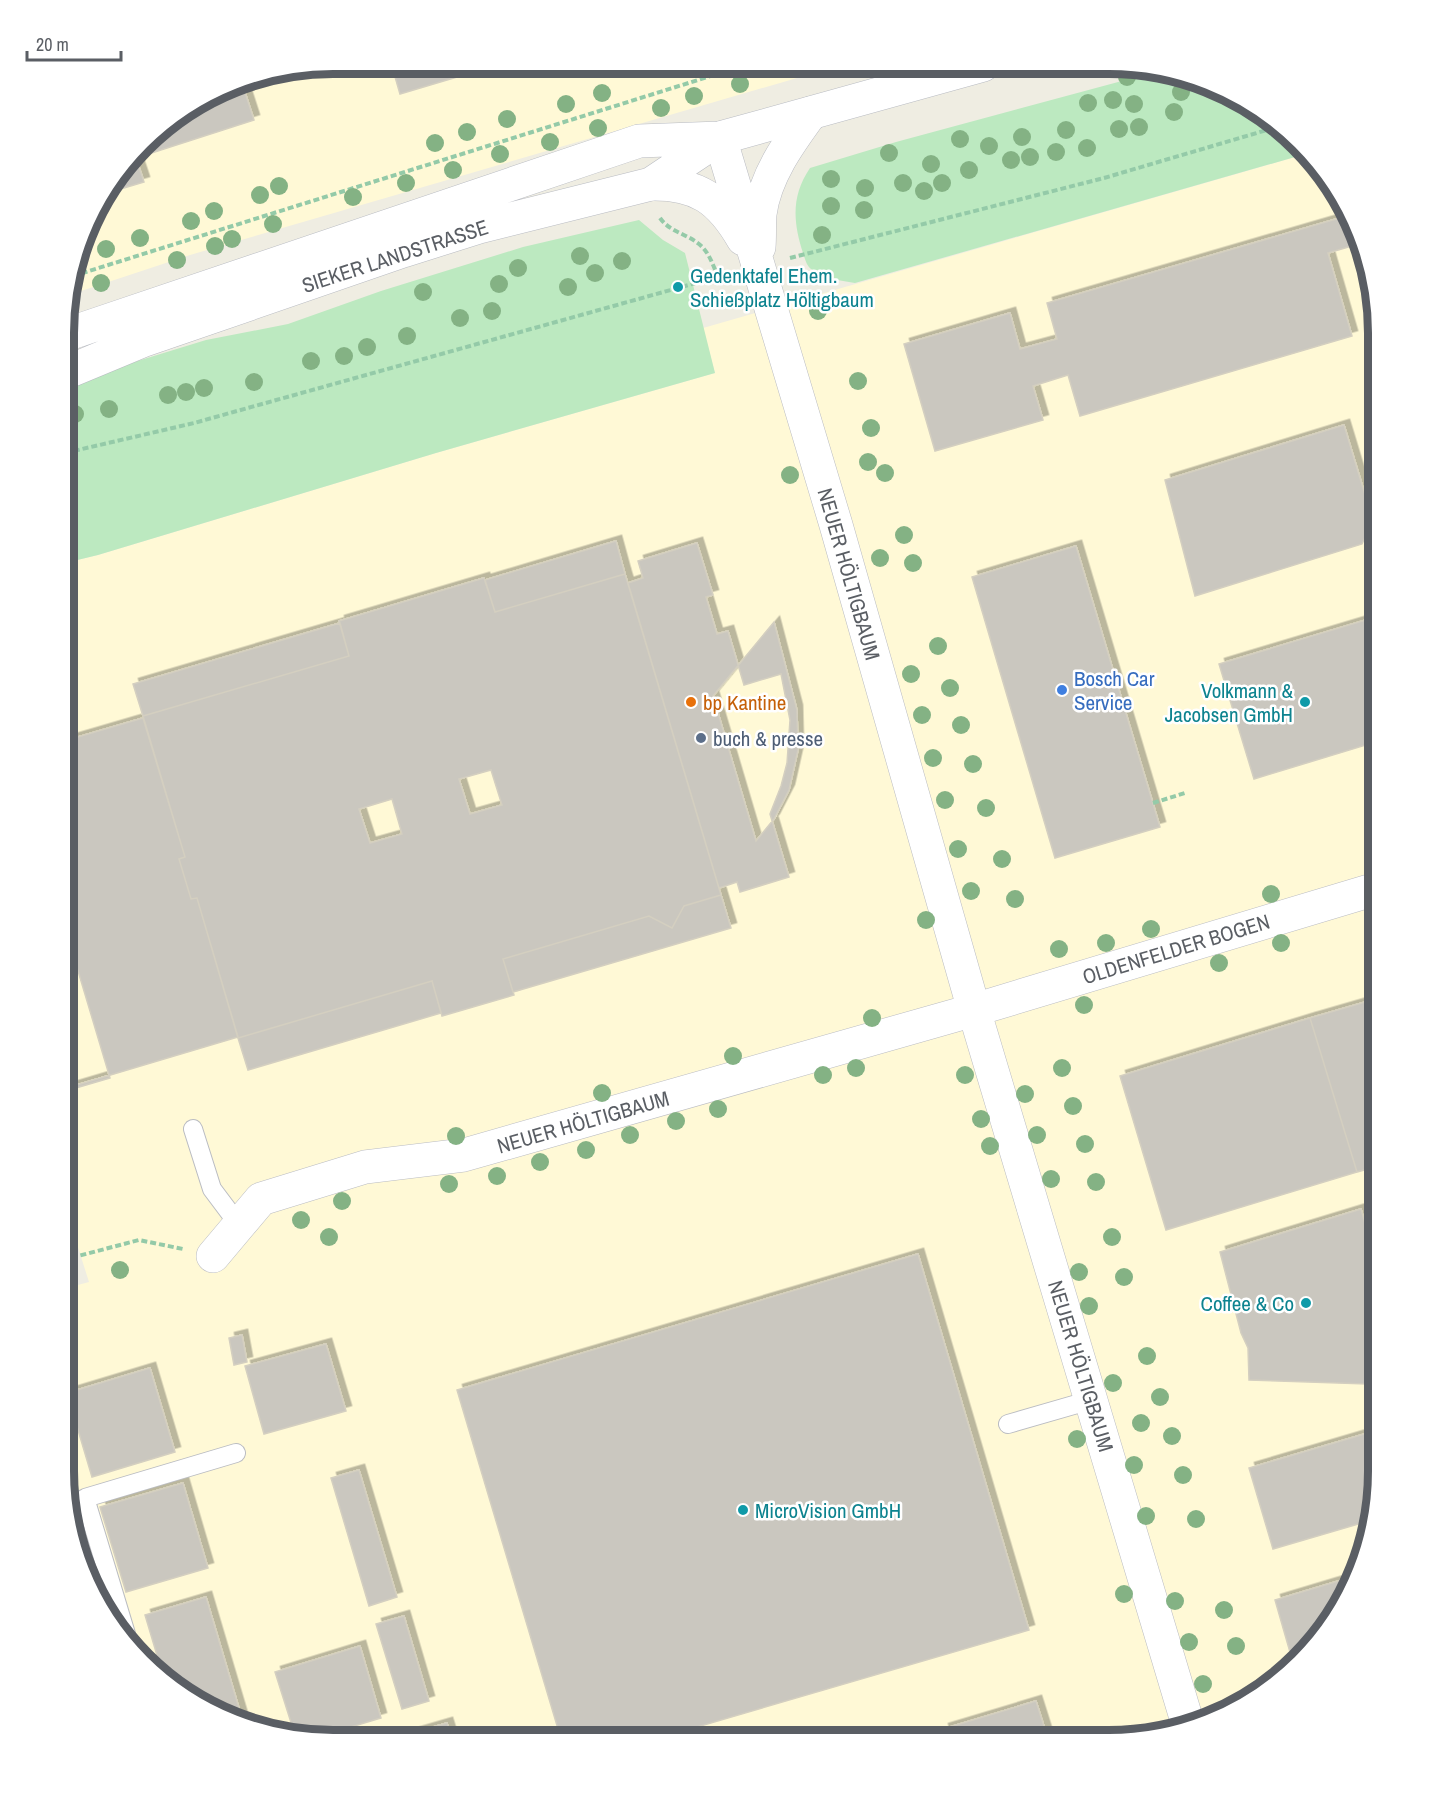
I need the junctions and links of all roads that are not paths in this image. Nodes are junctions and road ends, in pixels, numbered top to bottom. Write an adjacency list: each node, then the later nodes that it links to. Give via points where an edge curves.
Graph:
1 (951, 74): 2 (street, SIEKER LANDSTRASSE)
2 (811, 113): 3 (street, SIEKER LANDSTRASSE); 5 (street, via 785,151 765,194 760,214)
3 (720, 138): 4 (street, SIEKER LANDSTRASSE); 5 (street, NEUER HÖLTIGBAUM); 6 (street, SIEKER LANDSTRASSE, via 639,141)
4 (651, 184): 5 (street, via 672,184 701,192 723,209); 7 (street, SIEKER LANDSTRASSE, via 479,227 403,251 142,341)
5 (758, 266): 9 (street, NEUER HÖLTIGBAUM)
6 (74, 332)
7 (74, 369)
8 (1369, 891): 9 (street, OLDENFELDER BOGEN)
9 (974, 1010): 11 (street, NEUER HÖLTIGBAUM, via 464,1155 365,1167 261,1199); 13 (street, NEUER HÖLTIGBAUM)
10 (193, 1129): 11 (lane, via 212,1189)
11 (239, 1225): 12 (street, NEUER HÖLTIGBAUM)
12 (213, 1256)
13 (1091, 1400): 14 (lane); 17 (street, NEUER HÖLTIGBAUM)
14 (1008, 1424)
15 (236, 1453): 16 (lane, via 85,1498)
16 (122, 1621)
17 (1186, 1718)

